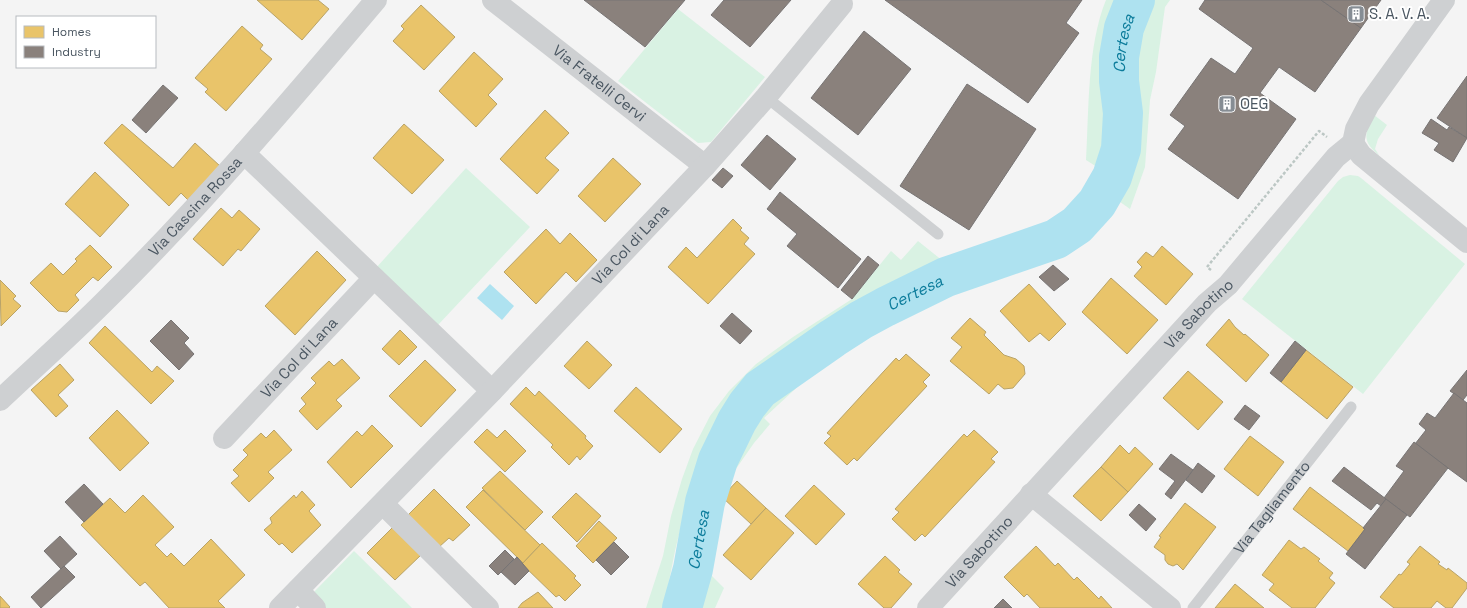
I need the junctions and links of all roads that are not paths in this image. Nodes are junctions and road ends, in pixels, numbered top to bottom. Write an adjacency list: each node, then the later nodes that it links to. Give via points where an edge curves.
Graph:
1 (376, 0): 7 (street, Via Cascina Rossa)
2 (493, 0): 8 (street, Via Fratelli Cervi)
3 (1444, 0): 6 (street, via 1370,104 1356,129)
4 (842, 4): 5 (street, Via Col di Lana)
5 (766, 97): 8 (street, Via Col di Lana); 9 (lane)
6 (1353, 143): 10 (street, via 1361,154); 16 (street, Via Sabotino, via 1336,157 1228,285 1207,303)
7 (244, 153): 11 (street); 13 (street, Via Cascina Rossa, via 105,301)
8 (705, 166): 12 (street, Via Col di Lana)
9 (938, 234)
10 (1467, 242)
11 (374, 278): 12 (street); 15 (street, Via Col di Lana)
12 (492, 391): 17 (street, Via Col di Lana)
13 (0, 400)
14 (1352, 407): 24 (lane, Via Tagliamento)
15 (224, 438)
16 (1031, 494): 22 (street, Via Sabotino); 23 (street)
17 (383, 504): 18 (street, Via Col di Lana); 21 (street)
18 (298, 590): 19 (street, Via Col di Lana); 20 (street)
19 (280, 608)
20 (315, 608)
21 (488, 608)
22 (928, 608)
23 (1170, 608)
24 (1192, 608)

